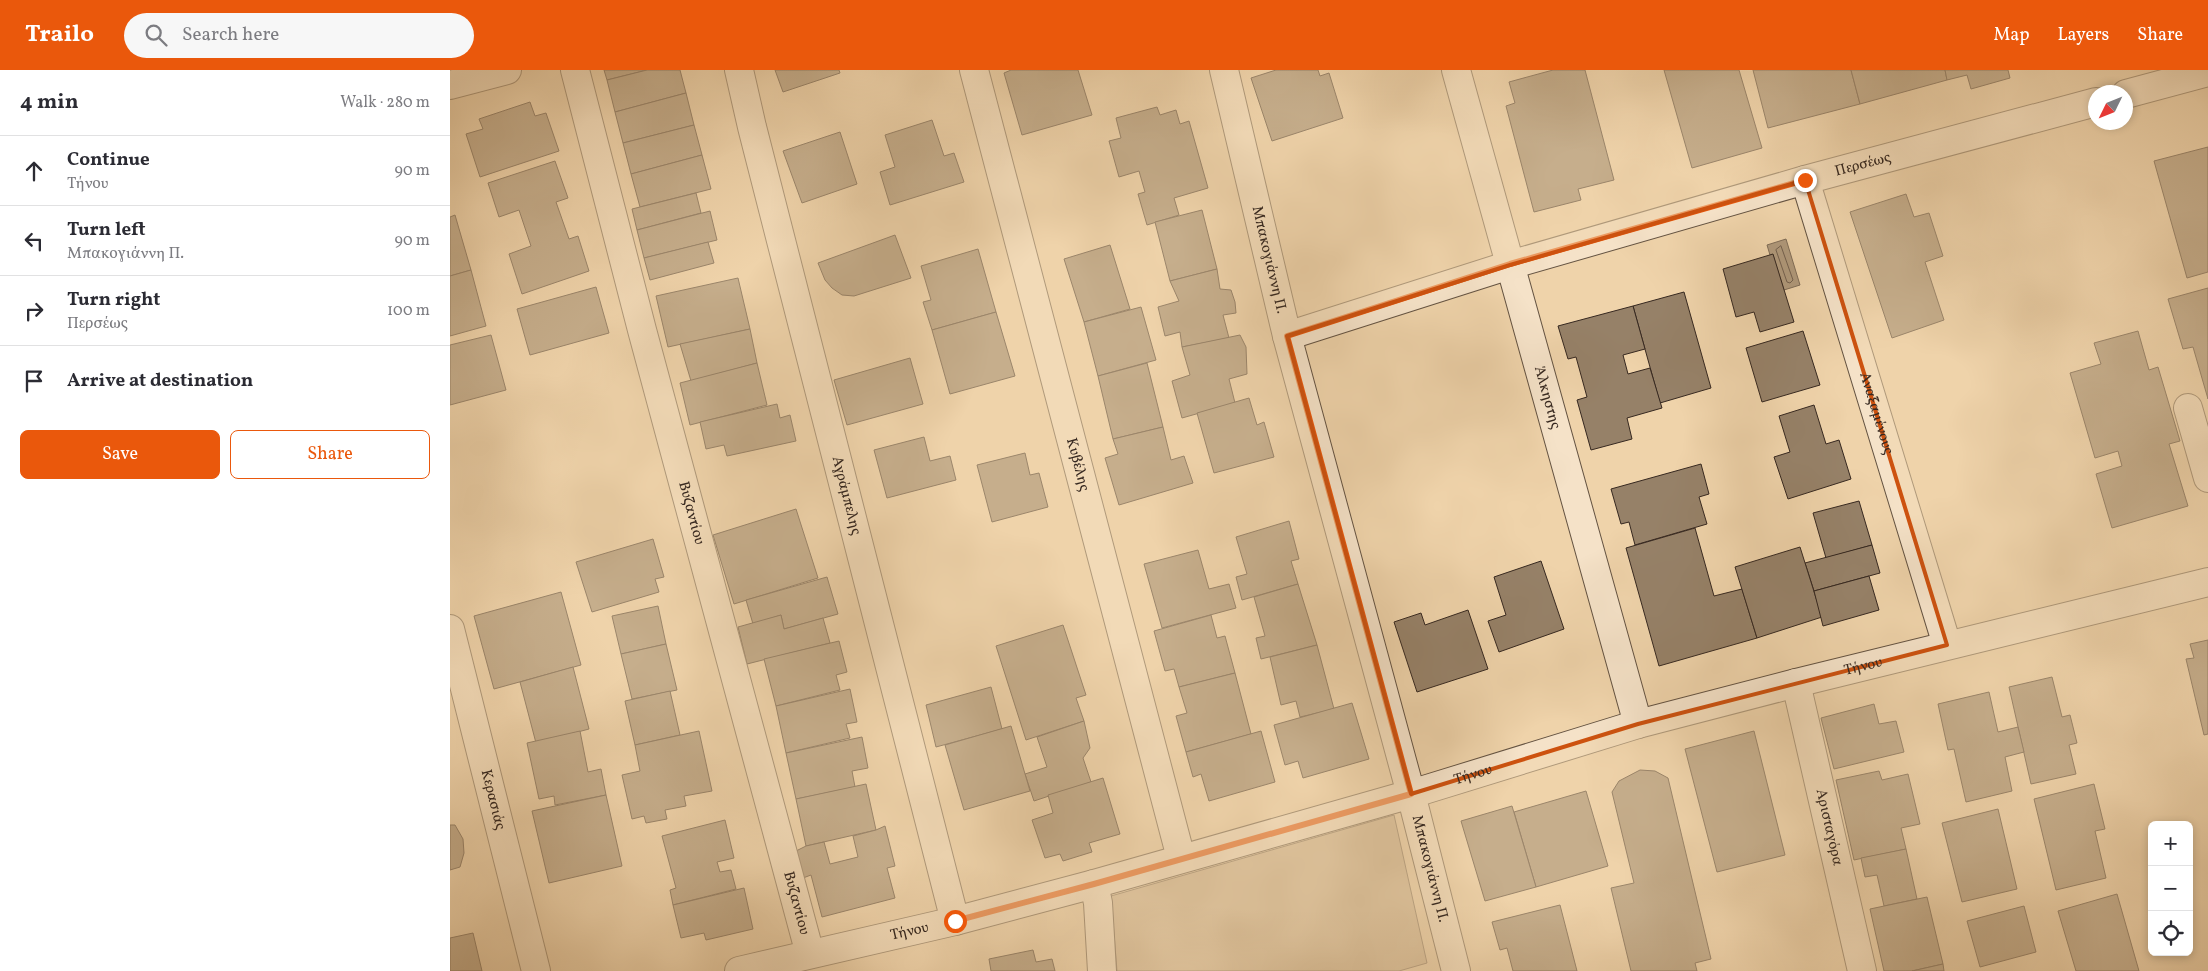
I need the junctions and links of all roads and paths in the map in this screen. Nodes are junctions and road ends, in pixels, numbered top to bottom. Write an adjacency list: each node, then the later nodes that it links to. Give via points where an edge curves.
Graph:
1 (507, 70): 8 (street)
2 (575, 70): 25 (street, Βυζαντίου, via 642,330)
3 (739, 70): 24 (street, Αγράμπελης)
4 (974, 70): 22 (street, Κυβέλης)
5 (1224, 70): 13 (street, Μπακογιάννη Π.)
6 (1456, 70): 12 (street, Άλκηστης)
7 (2208, 72): 9 (street)
8 (450, 85)
9 (2133, 92)
10 (2088, 104): 11 (street, Περσέως)
11 (1805, 180): 12 (street, Περσέως); 18 (street, Αναξαμένους)
12 (1510, 264): 13 (street, Περσέως); 20 (street, Άλκηστης)
13 (1287, 336): 21 (street, Μπακογιάννη Π.)
14 (2188, 408): 15 (street)
15 (2208, 478)
16 (2208, 582): 18 (street, Τήνου)
17 (450, 629): 26 (street, Κερασιάς)
18 (1947, 645): 19 (street, Τήνου)
19 (1796, 682): 20 (street, Τήνου); 30 (street, Αρισταγόρα)
20 (1638, 724): 21 (street, Τήνου)
21 (1411, 794): 22 (street, Τήνου); 29 (street, Μπακογιάννη Π.)
22 (1181, 858): 23 (street, Τήνου)
23 (1094, 884): 24 (street, Τήνου); 28 (street)
24 (955, 921): 25 (street, Τήνου)
25 (828, 958): 27 (street, Τήνου)
26 (536, 971)
27 (739, 971)
28 (1102, 971)
29 (1456, 971)
30 (1862, 971)

